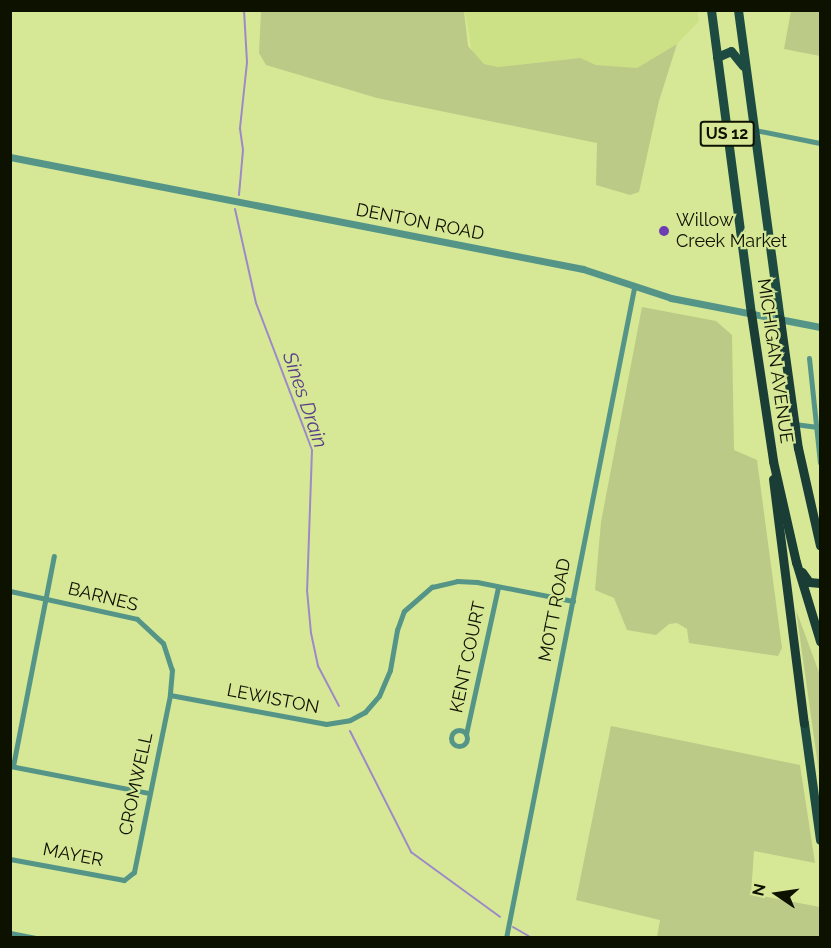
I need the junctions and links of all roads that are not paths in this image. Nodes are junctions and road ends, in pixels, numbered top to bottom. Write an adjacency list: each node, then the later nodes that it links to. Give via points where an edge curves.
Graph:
1 (711, 10): 3 (main road, MICHIGAN AVENUE / US 12)
2 (738, 10): 4 (main road, MICHIGAN AVENUE / US 12)
3 (717, 57): 4 (main road, via 726,52 736,54); 9 (main road, MICHIGAN AVENUE / US 12)
4 (749, 86): 5 (main road, MICHIGAN AVENUE / US 12)
5 (755, 130): 6 (street); 10 (main road, MICHIGAN AVENUE / US 12)
6 (820, 143)
7 (10, 157): 8 (street, DENTON ROAD, via 583,269)
8 (634, 288): 9 (street, DENTON ROAD); 24 (street, MOTT ROAD)
9 (751, 313): 10 (street, DENTON ROAD); 15 (highway, MICHIGAN AVENUE / US 12)
10 (780, 319): 11 (street, DENTON ROAD); 13 (highway, MICHIGAN AVENUE / US 12)
11 (820, 327)
12 (809, 358): 14 (street)
13 (794, 424): 14 (street); 17 (highway, MICHIGAN AVENUE / US 12)
14 (818, 427): 16 (street)
15 (773, 461): 19 (highway, MICHIGAN AVENUE / US 12); 27 (highway)
16 (820, 462)
17 (820, 546)
18 (54, 556): 23 (street)
19 (796, 562): 20 (highway, via 809,582); 25 (highway, MICHIGAN AVENUE / US 12)
20 (820, 584)
21 (498, 587): 24 (street, LEWISTON); 26 (street, LEWISTON, via 444,582 416,597 404,611 390,670 379,696 350,720 326,724); 28 (street, KENT COURT)
22 (10, 591): 23 (street, BARNES)
23 (45, 598): 26 (street, BARNES, via 128,615 148,626 171,660); 29 (street)
24 (573, 602): 36 (street, MOTT ROAD)
25 (820, 641)
26 (170, 695): 30 (street, CROMWELL)
27 (804, 723): 31 (main road)
28 (466, 734)
29 (12, 766): 30 (street)
30 (149, 793): 33 (street, CROMWELL, via 134,872)
31 (820, 840)
32 (10, 859): 33 (street, MAYER, via 124,880)
33 (129, 877)
34 (10, 933): 35 (street)
35 (36, 938)
36 (506, 938)

